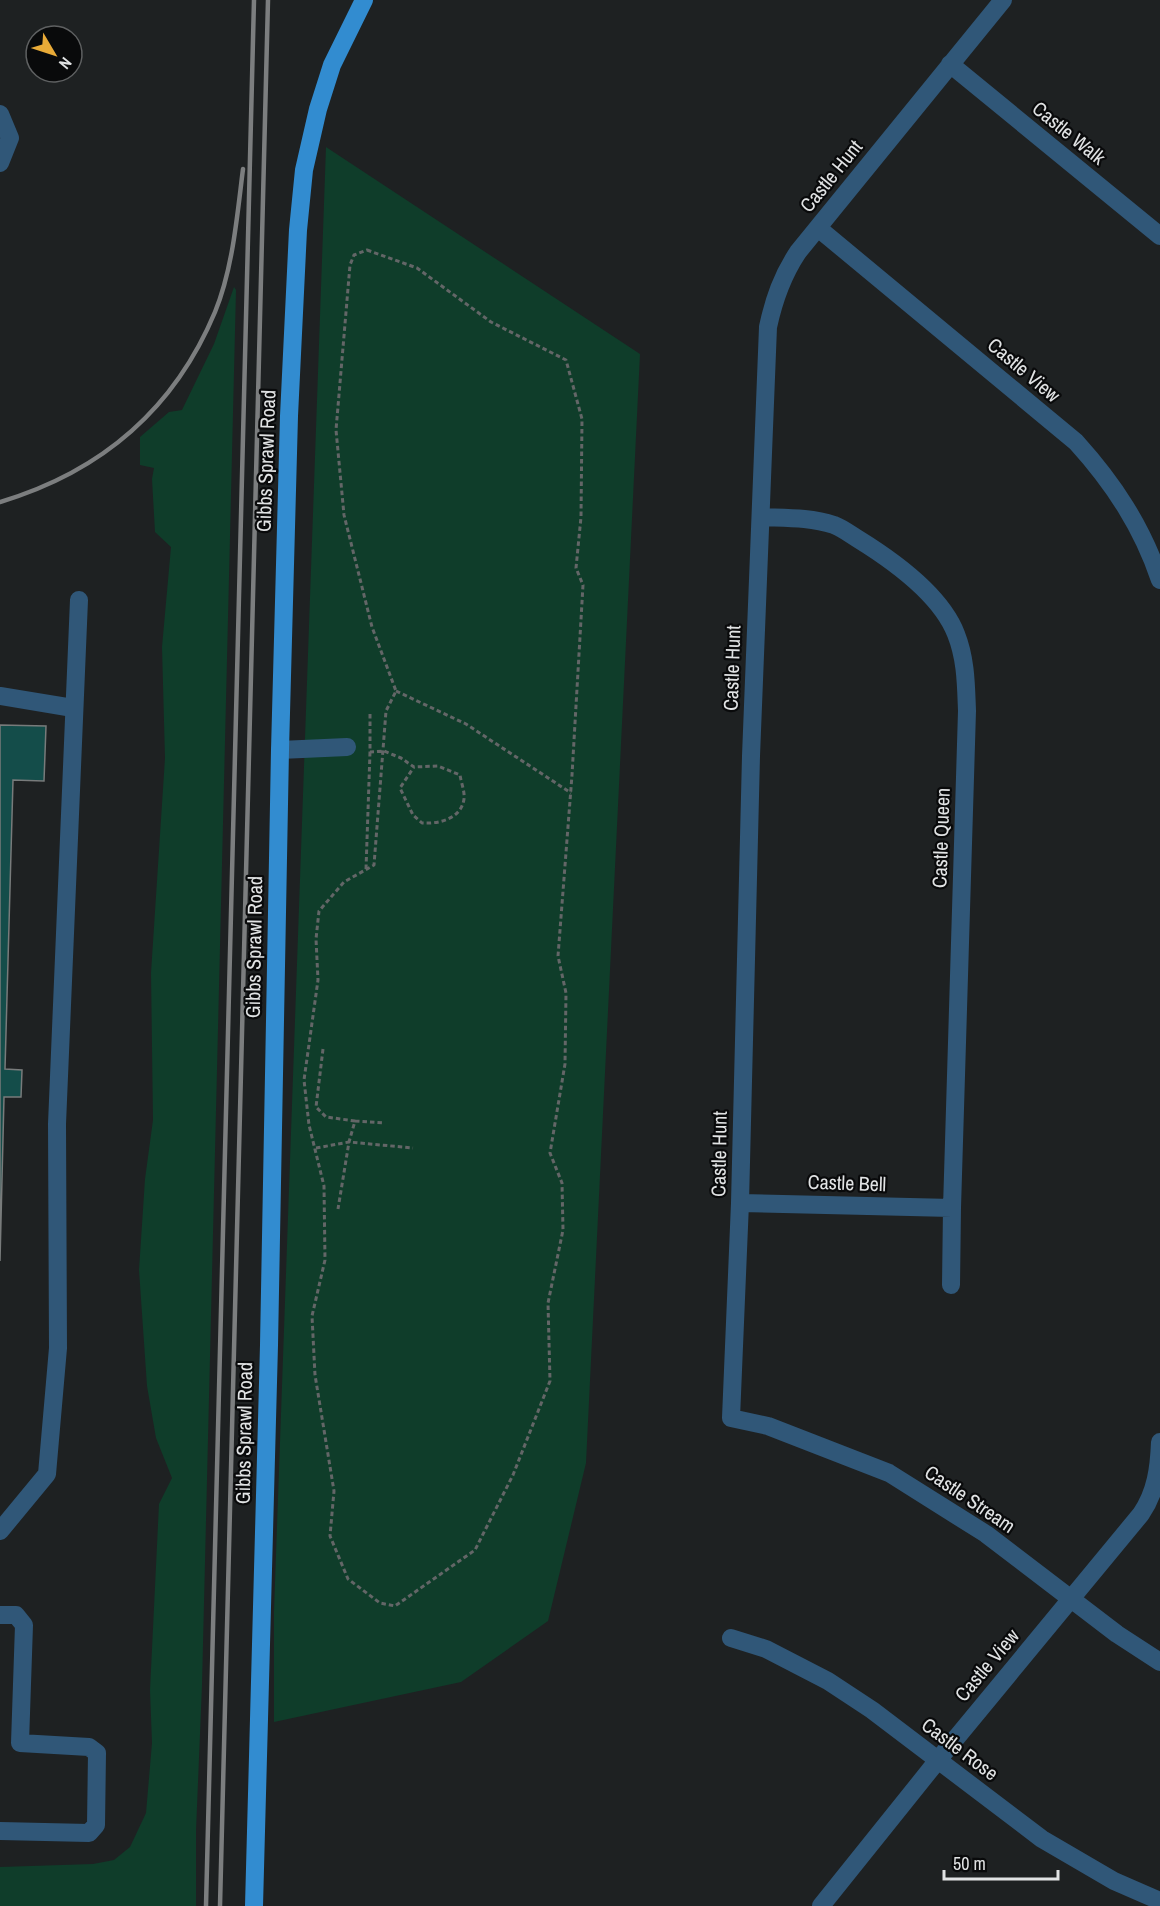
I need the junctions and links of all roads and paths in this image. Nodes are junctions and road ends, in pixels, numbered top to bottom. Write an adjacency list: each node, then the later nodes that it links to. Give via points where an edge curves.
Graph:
1 (363, 0): 16 (main road, Gibbs Sprawl Road, via 333,65 304,170 289,416)
2 (1003, 0): 3 (street, Castle Hunt)
3 (950, 64): 6 (street, Castle Hunt); 7 (street, Castle Walk)
4 (0, 114): 5 (street, via 10,138)
5 (0, 163)
6 (818, 228): 8 (street, Castle Hunt, via 785,271 768,327); 9 (street, Castle View, via 1076,442 1120,496)
7 (1160, 236)
8 (761, 517): 28 (street, Castle Hunt); 29 (street, Castle Queen, via 808,518 837,526 884,555 939,607 956,632 965,662 968,711)
9 (1158, 569)
10 (79, 600): 13 (street)
11 (396, 692): 17 (path, via 386,711); 20 (path, via 466,723); 20 (path, via 372,627 344,516 336,430 350,265 354,255 367,250 417,268 490,322 566,360 582,419 576,568 583,585)
12 (0, 696): 13 (street)
13 (73, 708): 34 (street, via 57,1124 58,1348 47,1474)
14 (370, 714): 18 (path)
15 (347, 747): 16 (street)
16 (280, 750): 42 (main road, Gibbs Sprawl Road)
17 (384, 751): 18 (path); 19 (path); 21 (path, via 374,865)
18 (370, 752): 21 (path)
19 (414, 767): 19 (path, via 438,766 460,775 465,797 460,810 451,818 422,824 413,815 400,788)
20 (571, 793): 26 (path, via 558,957 566,993 565,1064 550,1153 562,1183 563,1230 548,1303 550,1381 513,1474 475,1550 395,1606 380,1603 348,1579 330,1536 334,1491 315,1375 312,1316 325,1260 324,1186)
21 (366, 869): 26 (path, via 344,882 319,911 318,980 304,1080)
22 (323, 1049): 23 (path, via 316,1107 327,1117)
23 (355, 1120): 24 (path); 25 (path)
24 (384, 1123)
25 (348, 1142): 26 (path); 27 (path); 30 (path)
26 (316, 1148)
27 (413, 1148)
28 (740, 1203): 29 (street, Castle Bell); 32 (street, Castle Hunt)
29 (952, 1208): 31 (street, Castle Queen)
30 (338, 1209)
31 (951, 1285)
32 (731, 1418): 35 (street, Castle Stream, via 768,1426 889,1473 986,1534)
33 (1160, 1442): 35 (street, Castle View, via 1154,1489 1146,1506)
34 (0, 1531)
35 (1071, 1600): 38 (street, Castle Stream); 39 (street, Castle View)
36 (0, 1615): 40 (street, via 16,1615 24,1625 20,1743 89,1747 97,1754 96,1825 89,1833)
37 (731, 1638): 39 (street, Castle Rose, via 766,1649 828,1681)
38 (1160, 1662)
39 (938, 1760): 41 (street, Castle Rose, via 1042,1839 1114,1881); 43 (street, Castle View)
40 (0, 1831)
41 (1160, 1901)
42 (254, 1906)
43 (821, 1906)

